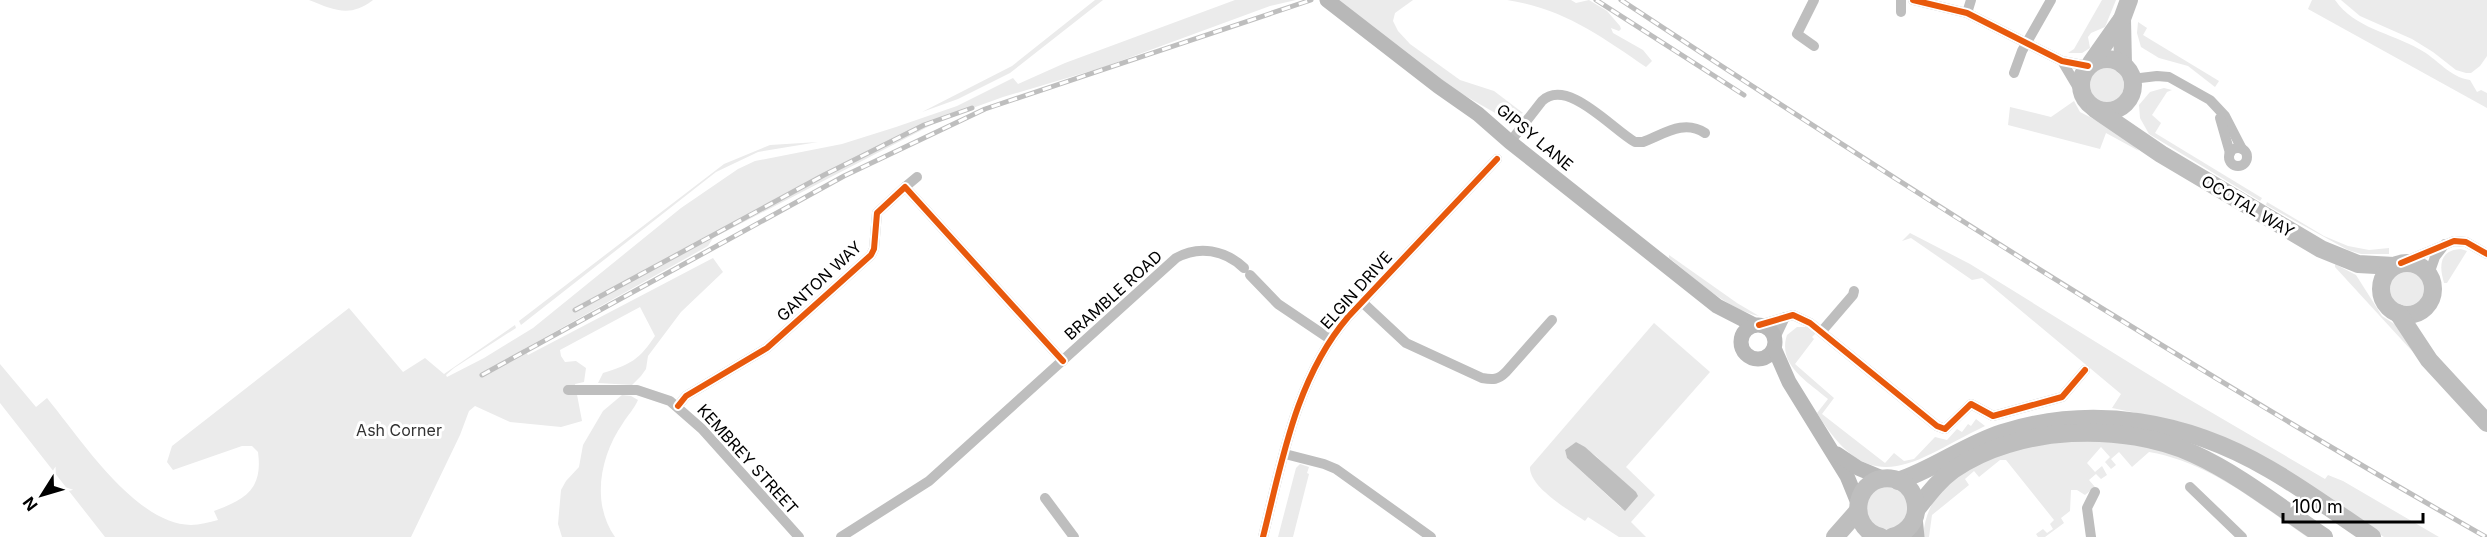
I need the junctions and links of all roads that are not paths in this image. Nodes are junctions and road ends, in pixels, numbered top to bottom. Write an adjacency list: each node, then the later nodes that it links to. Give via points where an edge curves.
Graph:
1 (1814, 0): 12 (street, via 1797,34)
2 (1901, 0): 8 (street)
3 (1913, 0): 9 (street)
4 (1971, 0): 9 (street)
5 (2051, 0): 11 (street)
6 (2130, 0): 10 (main road)
7 (1330, 2): 23 (main road, GIPSY LANE)
8 (1900, 12)
9 (1967, 13): 11 (street)
10 (2122, 19): 14 (main road); 15 (main road)
11 (2028, 43): 13 (street); 16 (street)
12 (1814, 46)
13 (2062, 61): 14 (street); 17 (street)
14 (2090, 65): 15 (main road, via 2109,59); 17 (main road, via 2081,78)
15 (2128, 72): 18 (street, via 2169,77); 19 (main road)
16 (2014, 73)
17 (2082, 93): 20 (main road)
18 (2200, 96): 18 (street, via 2220,118 2231,162 2238,165 2246,159 2223,112)
19 (2130, 98): 20 (main road, via 2116,110); 22 (main road, via 2132,119)
20 (2095, 109): 22 (main road, OCOTAL WAY)
21 (1705, 133): 23 (street, via 1688,125 1635,142 1576,99 1557,93 1542,101)
22 (2142, 141): 29 (main road, OCOTAL WAY, via 2321,249)
23 (1510, 142): 35 (main road, GIPSY LANE)
24 (1497, 159): 34 (street, ELGIN DRIVE)
25 (918, 177): 26 (street, GANTON WAY)
26 (905, 187): 47 (street); 51 (street, GANTON WAY, via 877,213 871,255 767,348 686,396)
27 (2445, 244): 28 (street, via 2466,242); 30 (street); 31 (street)
28 (2487, 254)
29 (2358, 264): 30 (main road, OCOTAL WAY); 33 (main road, OCOTAL WAY)
30 (2398, 264): 31 (main road, via 2417,264); 33 (main road, via 2383,277)
31 (2428, 274): 36 (main road, via 2433,291)
32 (1854, 291): 41 (street)
33 (2381, 291): 37 (main road, via 2386,304)
34 (1362, 302): 39 (street, via 1406,343 1491,380 1501,377); 42 (street, ELGIN DRIVE)
35 (1717, 306): 40 (main road, GIPSY LANE); 43 (main road, GIPSY LANE)
36 (2427, 306): 37 (main road, via 2414,314); 45 (main road)
37 (2398, 313): 45 (main road)
38 (1785, 317): 40 (street); 41 (street, via 1793,315); 44 (street)
39 (1552, 320)
40 (1756, 325): 43 (main road, via 1746,330); 44 (main road, via 1771,330)
41 (1822, 331): 48 (street, via 1945,429 1971,404 1993,416 2060,398)
42 (1330, 339): 47 (street, BRAMBLE ROAD, via 1278,304 1235,260 1202,251 1184,254 1156,276); 54 (street, ELGIN DRIVE, via 1306,384)
43 (1742, 343): 46 (main road, via 1749,356)
44 (1774, 343): 46 (main road, via 1771,353); 49 (main road)
45 (2422, 347): 52 (main road, via 2429,360)
46 (1760, 358): 49 (main road)
47 (1063, 361): 62 (street, BRAMBLE ROAD, via 929,481)
48 (2085, 370)
49 (1789, 382): 53 (main road)
50 (568, 390): 51 (street, KEMBREY STREET, via 638,390)
51 (678, 406): 61 (street, KEMBREY STREET)
52 (2487, 423)
53 (1834, 452): 55 (main road, via 1858,468); 59 (main road, via 1850,482)
54 (1285, 454): 64 (street, ELGIN DRIVE); 65 (street, via 1336,469)
55 (1890, 479): 59 (main road, via 1866,487); 60 (main road, via 1907,486 1913,494); 73 (main road, via 1923,471 1977,443 2035,424 2090,417 2134,421 2182,431 2253,460)
56 (2190, 487): 71 (street)
57 (2095, 492): 70 (street, via 2081,507)
58 (1044, 498): 63 (street)
59 (1857, 507): 66 (main road); 67 (main road, via 1863,526)
60 (1916, 514): 68 (main road, via 1905,531); 69 (main road); 72 (main road, via 1945,476 1985,453 2057,435 2114,434 2153,440 2201,457)
61 (799, 537)
62 (841, 537)
63 (1074, 537)
64 (1263, 537)
65 (1431, 537)
66 (1835, 537)
67 (1880, 537)
68 (1892, 537)
69 (1917, 537)
70 (2091, 537)
71 (2241, 537)
72 (2324, 537)
73 (2372, 537)

